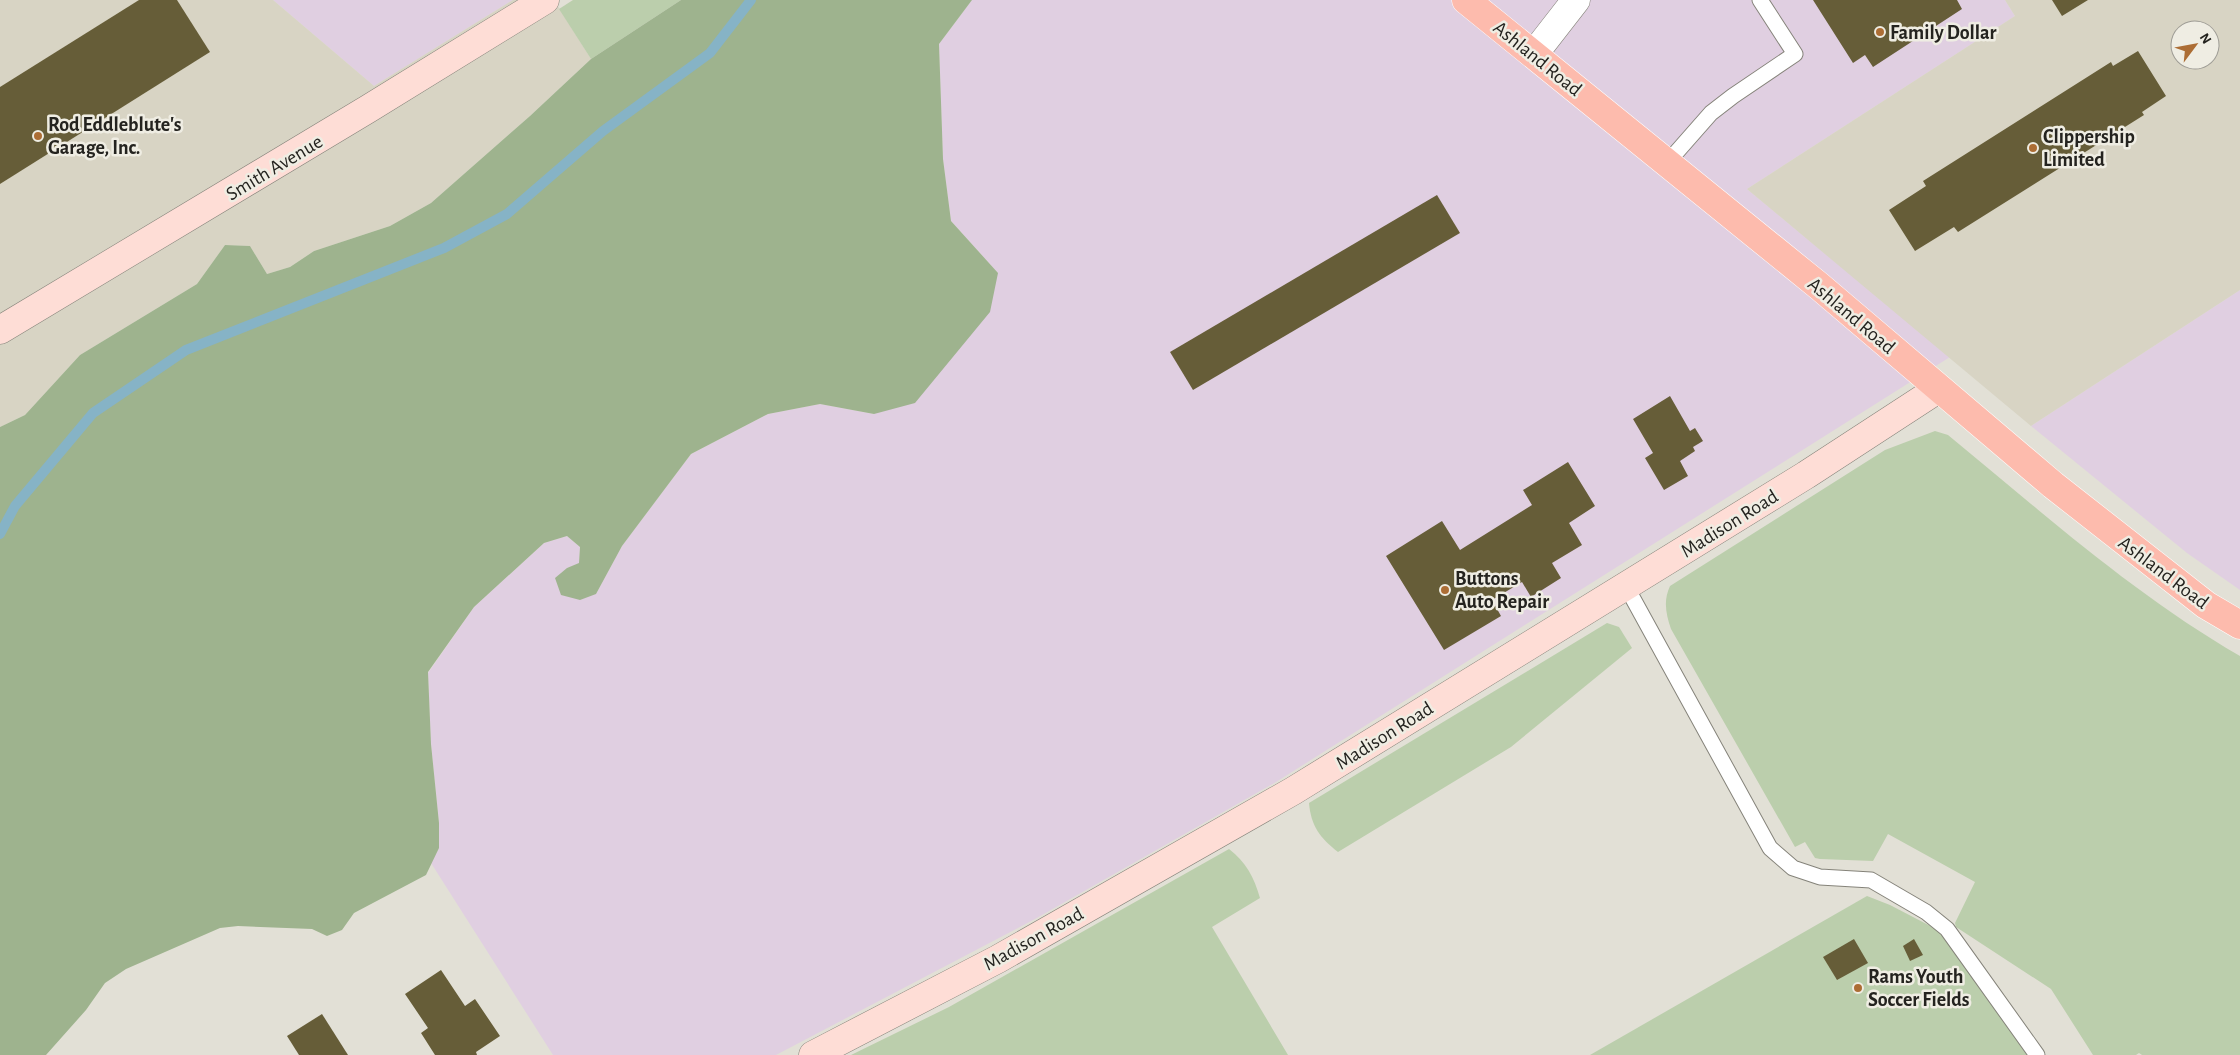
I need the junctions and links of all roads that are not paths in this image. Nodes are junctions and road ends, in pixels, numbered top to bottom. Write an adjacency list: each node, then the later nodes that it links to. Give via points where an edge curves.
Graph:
1 (545, 0): 7 (street, Smith Avenue)
2 (1466, 0): 5 (main road, Ashland Road)
3 (1576, 0): 5 (street)
4 (1760, 0): 6 (lane, via 1795,54 1711,113)
5 (1534, 54): 6 (main road, Ashland Road)
6 (1668, 163): 8 (main road, Ashland Road, via 1819,286)
7 (0, 330)
8 (1938, 389): 9 (street, Madison Road); 10 (main road, Ashland Road, via 2140,556 2206,605)
9 (1626, 586): 11 (street, Madison Road, via 1293,791 998,958); 12 (lane, via 1770,848 1793,868 1820,878 1871,880 1926,912 1947,929)
10 (2240, 625)
11 (813, 1055)
12 (2037, 1055)

